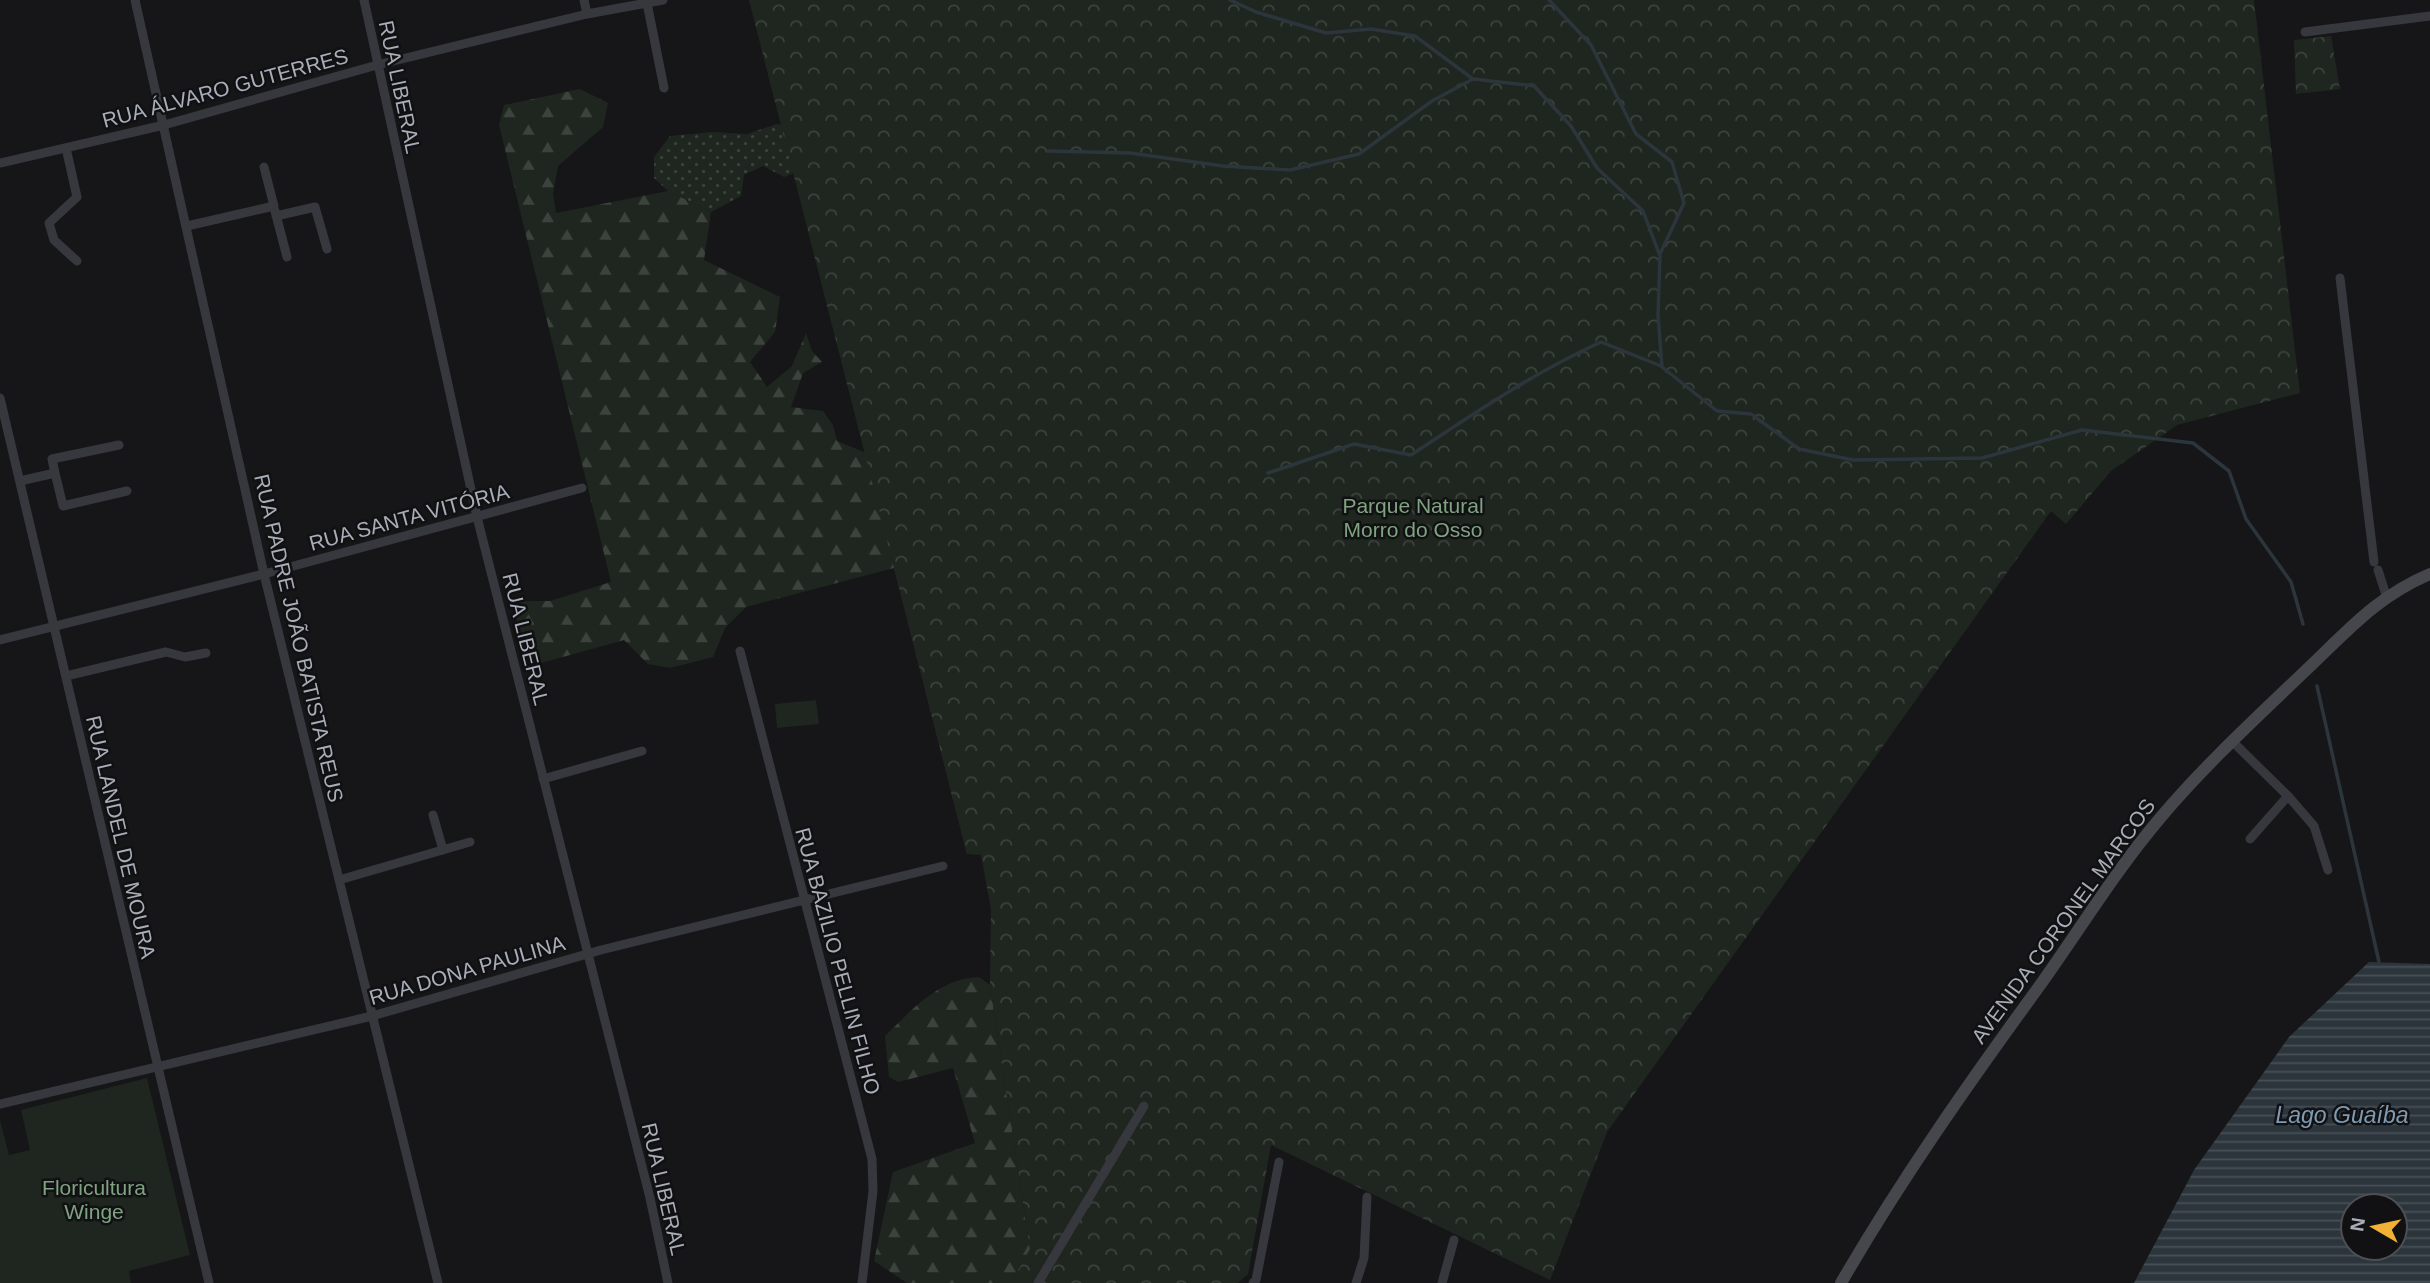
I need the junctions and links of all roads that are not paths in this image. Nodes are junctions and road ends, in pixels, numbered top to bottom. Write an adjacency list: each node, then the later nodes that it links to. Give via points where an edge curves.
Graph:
1 (135, 0): 11 (street, RUA PADRE JOÃO BATISTA REUS)
2 (364, 0): 9 (street, RUA LIBERAL)
3 (584, 0): 6 (street)
4 (663, 0): 5 (street, RUA ÁLVARO GUTERRES)
5 (647, 3): 6 (street, RUA ÁLVARO GUTERRES); 10 (street)
6 (587, 14): 9 (street, RUA ÁLVARO GUTERRES)
7 (2430, 16): 8 (street)
8 (2305, 32)
9 (377, 65): 11 (street, RUA ÁLVARO GUTERRES); 27 (street, RUA LIBERAL)
10 (664, 88)
11 (164, 125): 12 (street, RUA ÁLVARO GUTERRES); 16 (street, RUA PADRE JOÃO BATISTA REUS)
12 (66, 148): 13 (street, RUA ÁLVARO GUTERRES); 19 (street, via 77,197 49,223 54,240)
13 (0, 163)
14 (264, 167): 15 (street)
15 (275, 211): 16 (street); 17 (street, via 315,207); 18 (street)
16 (187, 226): 28 (street, RUA PADRE JOÃO BATISTA REUS)
17 (327, 249)
18 (287, 257)
19 (77, 261)
20 (2340, 278): 30 (street, via 2376,566)
21 (0, 398): 24 (street, RUA LANDEL DE MOURA)
22 (119, 445): 23 (street, via 52,459)
23 (55, 473): 24 (street); 26 (street, via 63,506)
24 (20, 481): 31 (street, RUA LANDEL DE MOURA)
25 (582, 488): 27 (street, RUA SANTA VITÓRIA)
26 (127, 491)
27 (477, 517): 28 (street, RUA SANTA VITÓRIA); 38 (street, RUA LIBERAL)
28 (264, 574): 31 (street, RUA SANTA VITÓRIA); 46 (street, RUA PADRE JOÃO BATISTA REUS)
29 (2430, 574): 30 (main road, AVENIDA CORONEL MARCOS)
30 (2386, 595): 36 (main road, AVENIDA CORONEL MARCOS)
31 (54, 628): 32 (street, RUA SANTA VITÓRIA); 35 (street, RUA LANDEL DE MOURA)
32 (0, 640)
33 (740, 651): 47 (street, RUA BAZILIO PELLIN FILHO)
34 (206, 653): 35 (street, via 185,657 166,652)
35 (66, 677): 50 (street, RUA LANDEL DE MOURA)
36 (2233, 742): 39 (street); 64 (main road, AVENIDA CORONEL MARCOS, via 2160,817 2112,879 1957,1100)
37 (642, 751): 38 (street)
38 (543, 779): 48 (street, RUA LIBERAL)
39 (2288, 796): 41 (street); 45 (street, via 2314,826)
40 (433, 815): 43 (street)
41 (2250, 839)
42 (470, 842): 43 (street)
43 (443, 850): 46 (street)
44 (943, 866): 47 (street, RUA DONA PAULINA)
45 (2328, 870)
46 (339, 880): 49 (street, RUA PADRE JOÃO BATISTA REUS)
47 (804, 901): 48 (street, RUA DONA PAULINA); 59 (street, RUA BAZILIO PELLIN FILHO, via 872,1159 873,1191)
48 (586, 954): 49 (street, RUA DONA PAULINA); 58 (street, RUA LIBERAL)
49 (372, 1016): 50 (street, RUA DONA PAULINA); 57 (street, RUA PADRE JOÃO BATISTA REUS)
50 (158, 1067): 51 (street, RUA DONA PAULINA); 56 (street, RUA LANDEL DE MOURA)
51 (0, 1104)
52 (1144, 1106): 60 (street)
53 (1279, 1162): 61 (street)
54 (1367, 1197): 62 (street, via 1364,1258)
55 (1454, 1240): 63 (street)
56 (209, 1283)
57 (438, 1283)
58 (668, 1283)
59 (862, 1283)
60 (1038, 1283)
61 (1252, 1283)
62 (1356, 1283)
63 (1442, 1283)
64 (1841, 1283)

